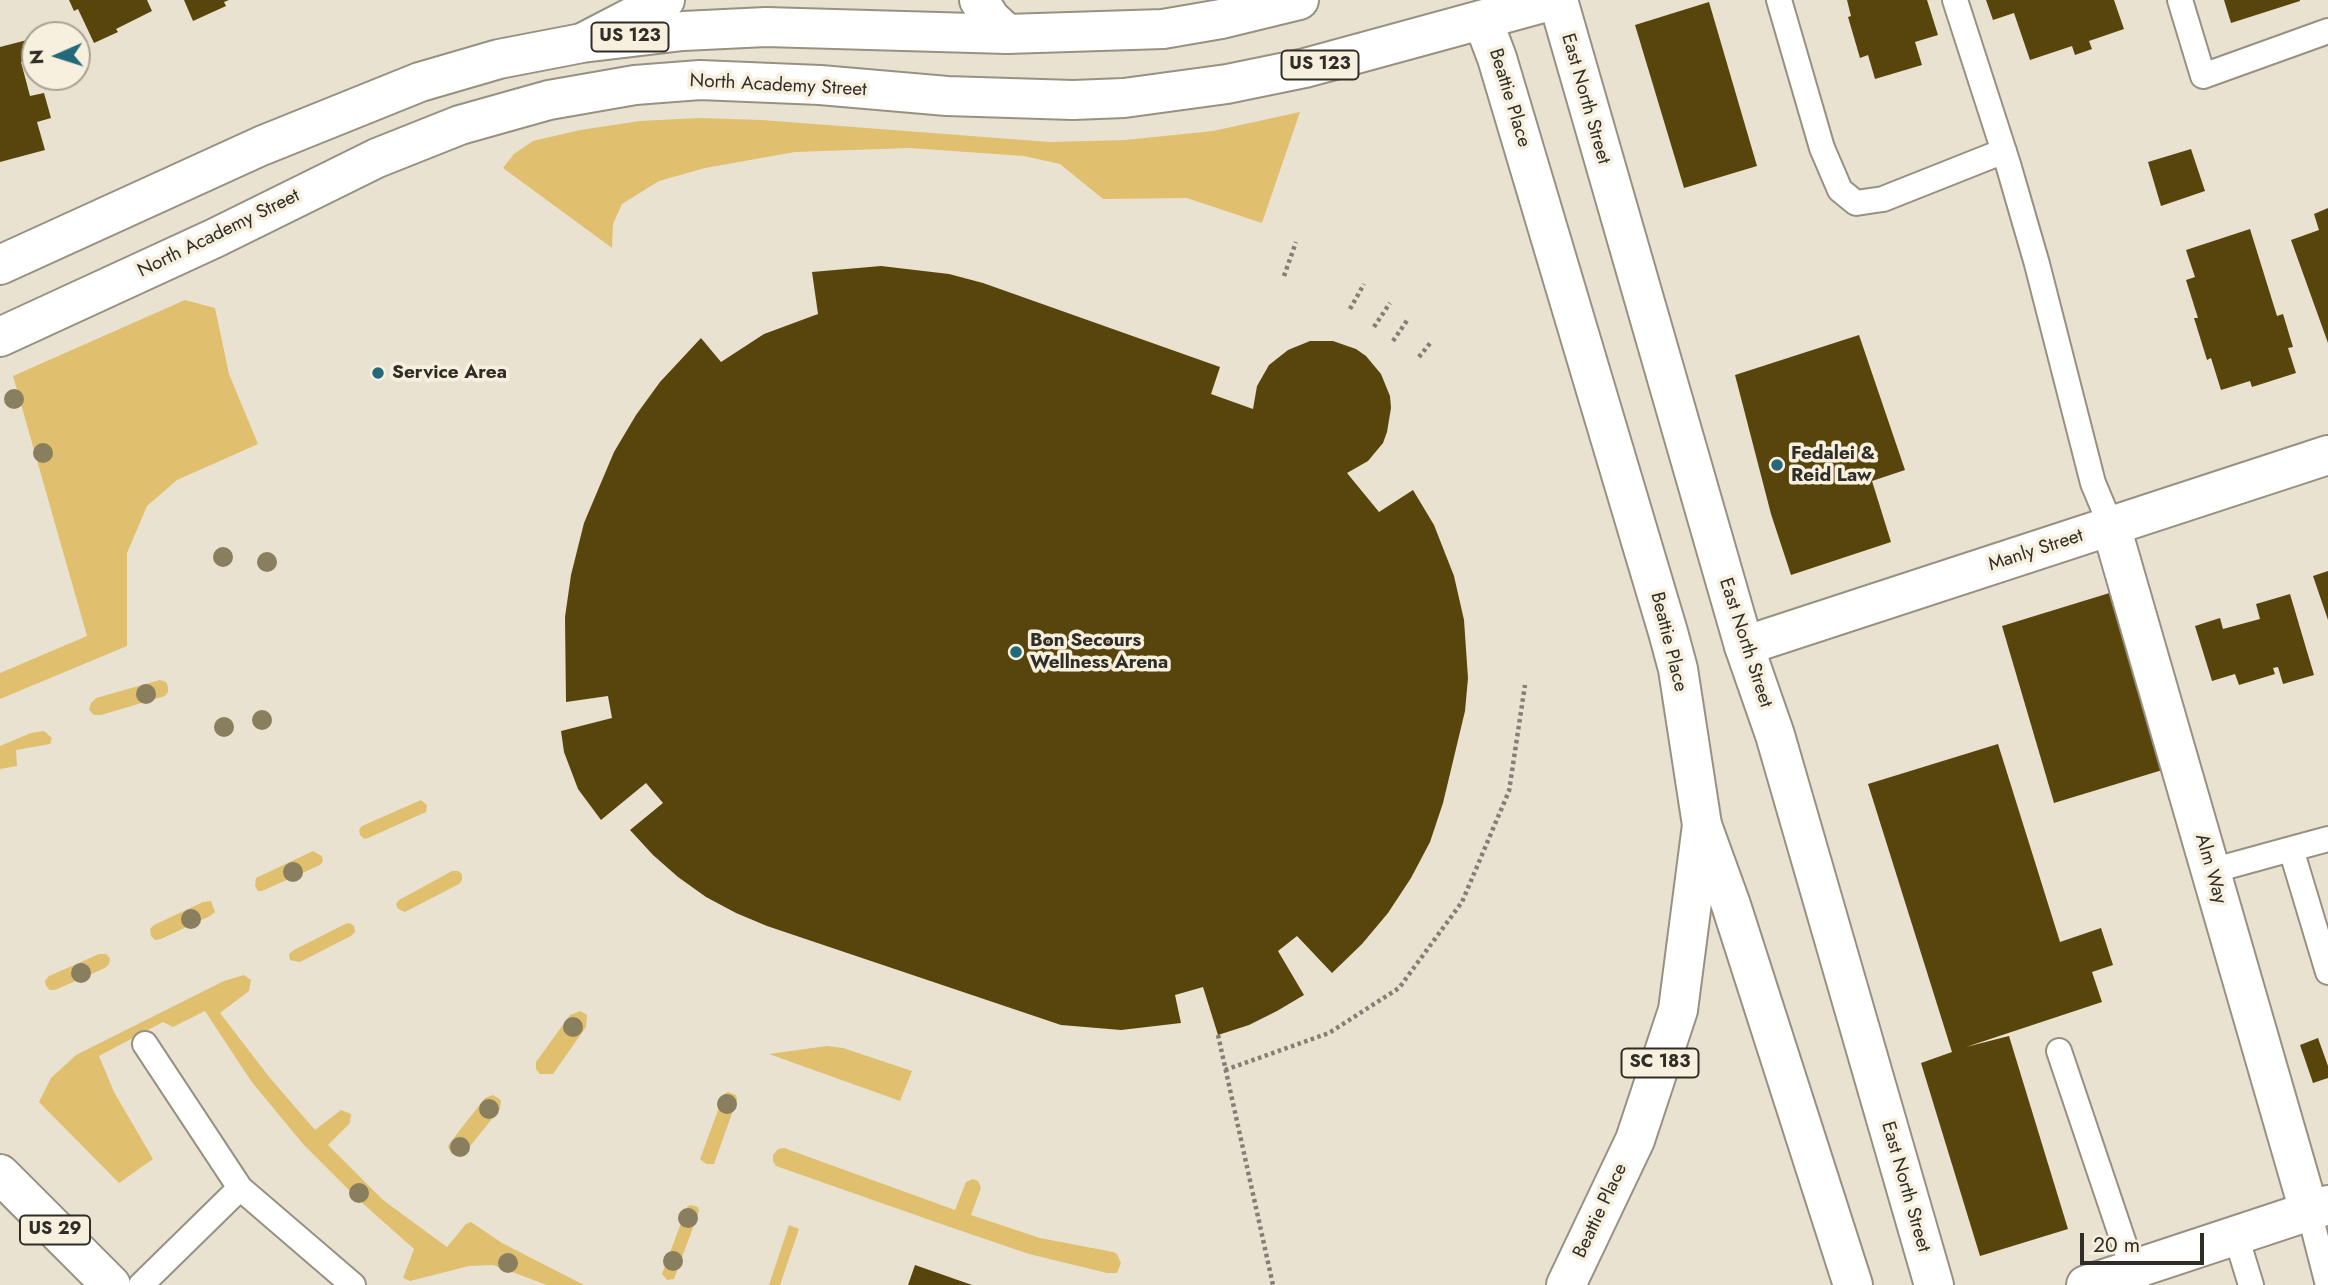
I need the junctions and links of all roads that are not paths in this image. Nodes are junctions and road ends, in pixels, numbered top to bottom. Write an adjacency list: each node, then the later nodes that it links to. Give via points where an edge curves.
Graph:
1 (665, 0): 11 (main road)
2 (979, 0): 10 (main road)
3 (1299, 0): 10 (main road, US 123, via 1163,29)
4 (1556, 0): 8 (main road, North Academy Street / US 123); 17 (main road, East North Street)
5 (1779, 0): 12 (lane, via 1822,148 1840,190 1856,203 1883,199)
6 (1955, 0): 12 (lane)
7 (2180, 0): 9 (lane, via 2203,76)
8 (1480, 10): 14 (main road, North Academy Street / US 123, via 1305,68 1124,98 971,97 700,80 635,85 549,100 460,125 377,158); 18 (main road, Beattie Place, via 1672,645)
9 (2328, 32)
10 (1007, 34): 11 (main road, US 123, via 766,27)
11 (582, 43): 13 (main road, US 123, via 499,58 420,82 261,146)
12 (2004, 151): 16 (lane, via 2093,483)
13 (0, 265)
14 (0, 337)
15 (2328, 456): 16 (main road, Manly Street)
16 (2111, 526): 17 (main road, Manly Street); 21 (main road, Alm Way)
17 (1744, 646): 35 (main road, East North Street, via 1775,735)
18 (1702, 825): 33 (main road, Beattie Place / SC 183, via 1678,1010 1635,1140); 34 (main road)
19 (2328, 839): 20 (lane)
20 (2291, 849): 21 (lane); 22 (lane)
21 (2211, 871): 27 (main road, Alm Way)
22 (2328, 972)
23 (145, 1044): 26 (lane)
24 (2059, 1051): 29 (lane)
25 (0, 1174): 30 (main road, US 29)
26 (240, 1188): 31 (lane); 32 (lane)
27 (2318, 1208): 28 (main road); 38 (lane)
28 (2236, 1236): 29 (main road); 37 (lane)
29 (2136, 1277): 36 (main road)
30 (111, 1285)
31 (141, 1285)
32 (353, 1285)
33 (1566, 1285)
34 (1853, 1285)
35 (1934, 1285)
36 (2086, 1285)
37 (2251, 1285)
38 (2328, 1285)

